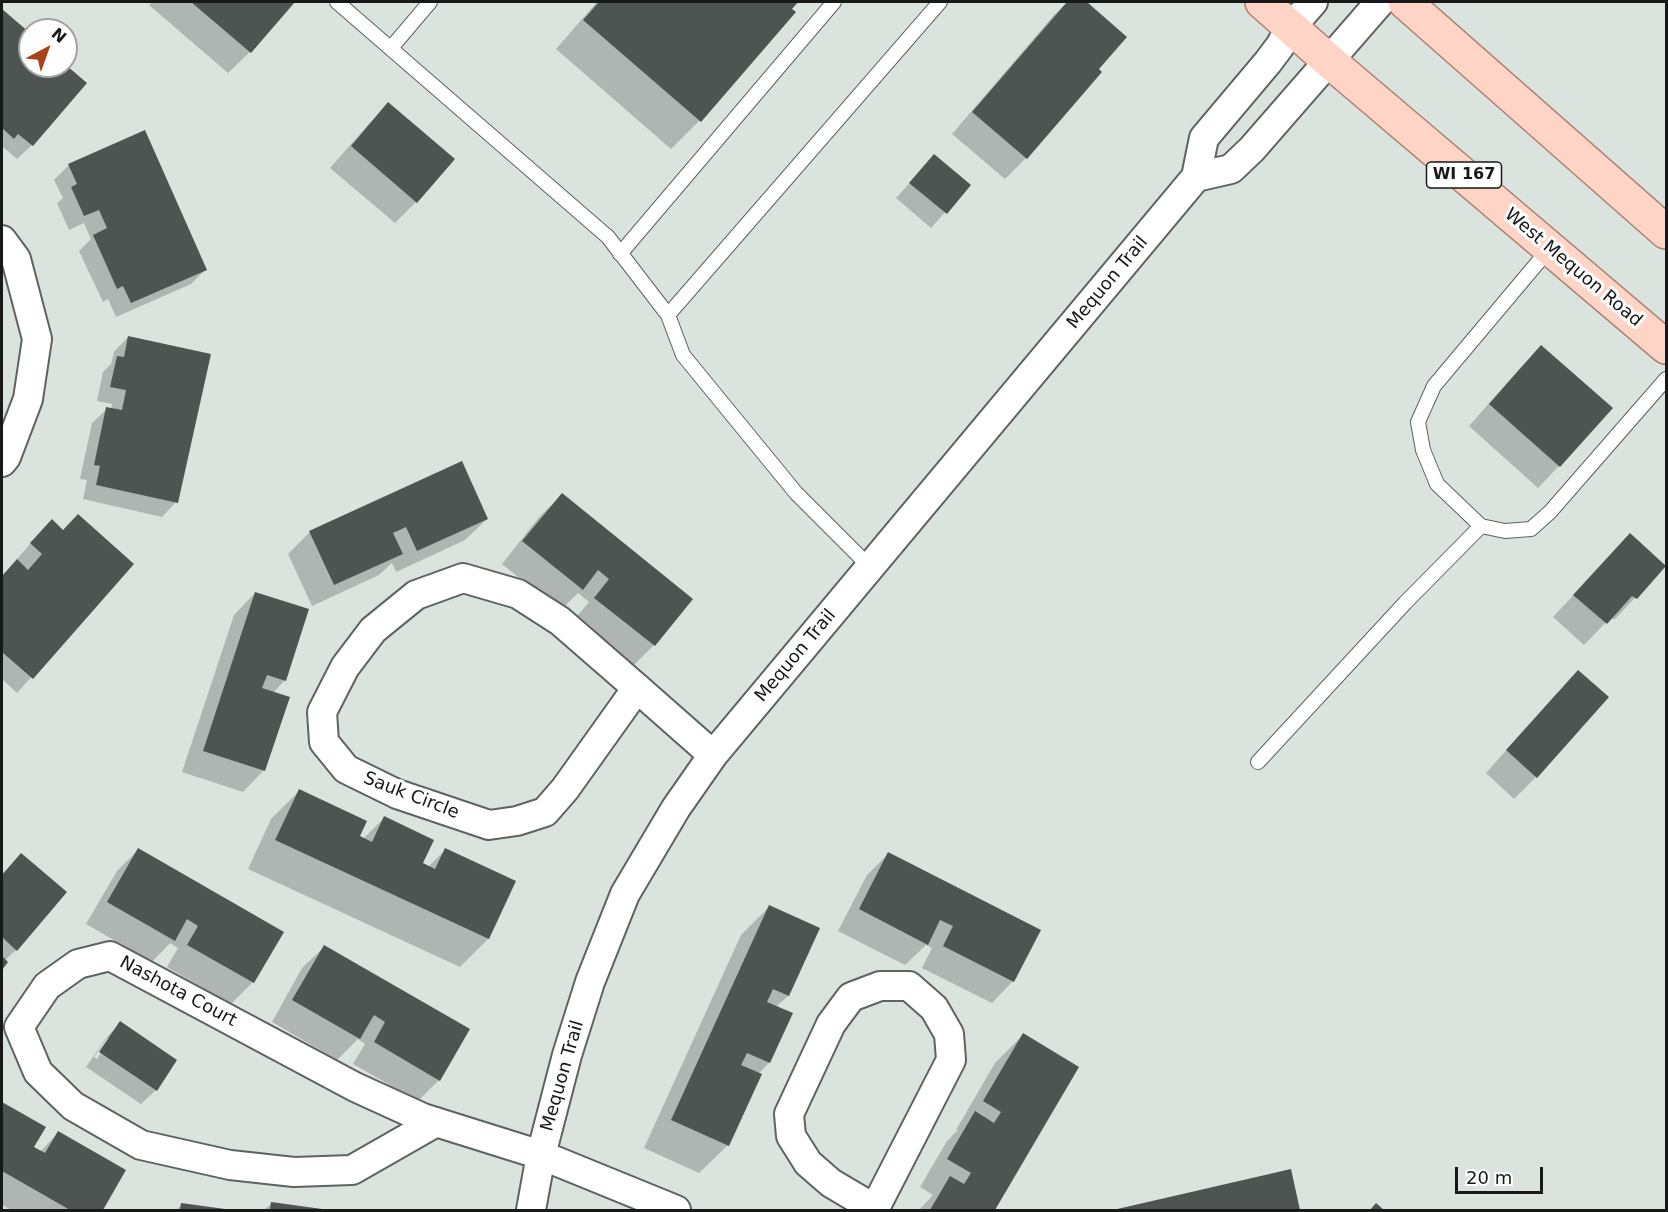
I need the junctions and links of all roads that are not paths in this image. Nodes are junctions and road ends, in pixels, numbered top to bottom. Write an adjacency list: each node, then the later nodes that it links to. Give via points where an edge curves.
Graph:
1 (337, 2): 10 (lane)
2 (430, 2): 10 (lane)
3 (834, 2): 16 (lane)
4 (940, 2): 17 (lane)
5 (1262, 2): 9 (main road, West Mequon Road / WI 167)
6 (1313, 2): 9 (street, Mequon Trail)
7 (1380, 2): 11 (street)
8 (1405, 2): 13 (main road)
9 (1291, 27): 11 (main road, West Mequon Road / WI 167); 12 (street, Mequon Trail, via 1274,54 1204,138)
10 (391, 48): 16 (lane, via 608,237)
11 (1328, 60): 12 (street, via 1231,169); 15 (main road, West Mequon Road / WI 167)
12 (1197, 177): 22 (street, Mequon Trail)
13 (1666, 232)
14 (2, 240): 20 (street, via 16,259 37,339 28,399)
15 (1550, 248): 18 (main road, West Mequon Road / WI 167); 21 (lane, via 1434,386 1418,422 1423,450 1437,484)
16 (620, 254): 17 (lane)
17 (668, 315): 22 (lane, via 683,355 796,493)
18 (1666, 346)
19 (1666, 379): 21 (lane, via 1531,529 1505,531)
20 (2, 462)
21 (1481, 526): 25 (lane)
22 (871, 568): 24 (street, Mequon Trail)
23 (636, 688): 23 (street, Sauk Circle, via 560,621 518,594 463,578 416,594 372,630 345,667 322,712 324,742 346,769 397,794 489,825 517,821 545,812); 24 (street, Sauk Circle)
24 (713, 755): 27 (street, Mequon Trail, via 625,894 590,982)
25 (1258, 762)
26 (436, 1122): 26 (street, Nashota Court, via 355,1087 110,956 78,964 47,986 19,1027 38,1072 73,1106 141,1145 230,1165 294,1172 352,1170); 27 (street, Nashota Court)
27 (541, 1155): 28 (street, Mequon Trail); 29 (street, Nashota Court)
28 (531, 1210)
29 (676, 1210)
30 (874, 1210): 30 (street, via 951,1060 949,1034 934,1008 909,986 880,986 851,997 831,1024 789,1114 791,1136 808,1163 831,1184)

